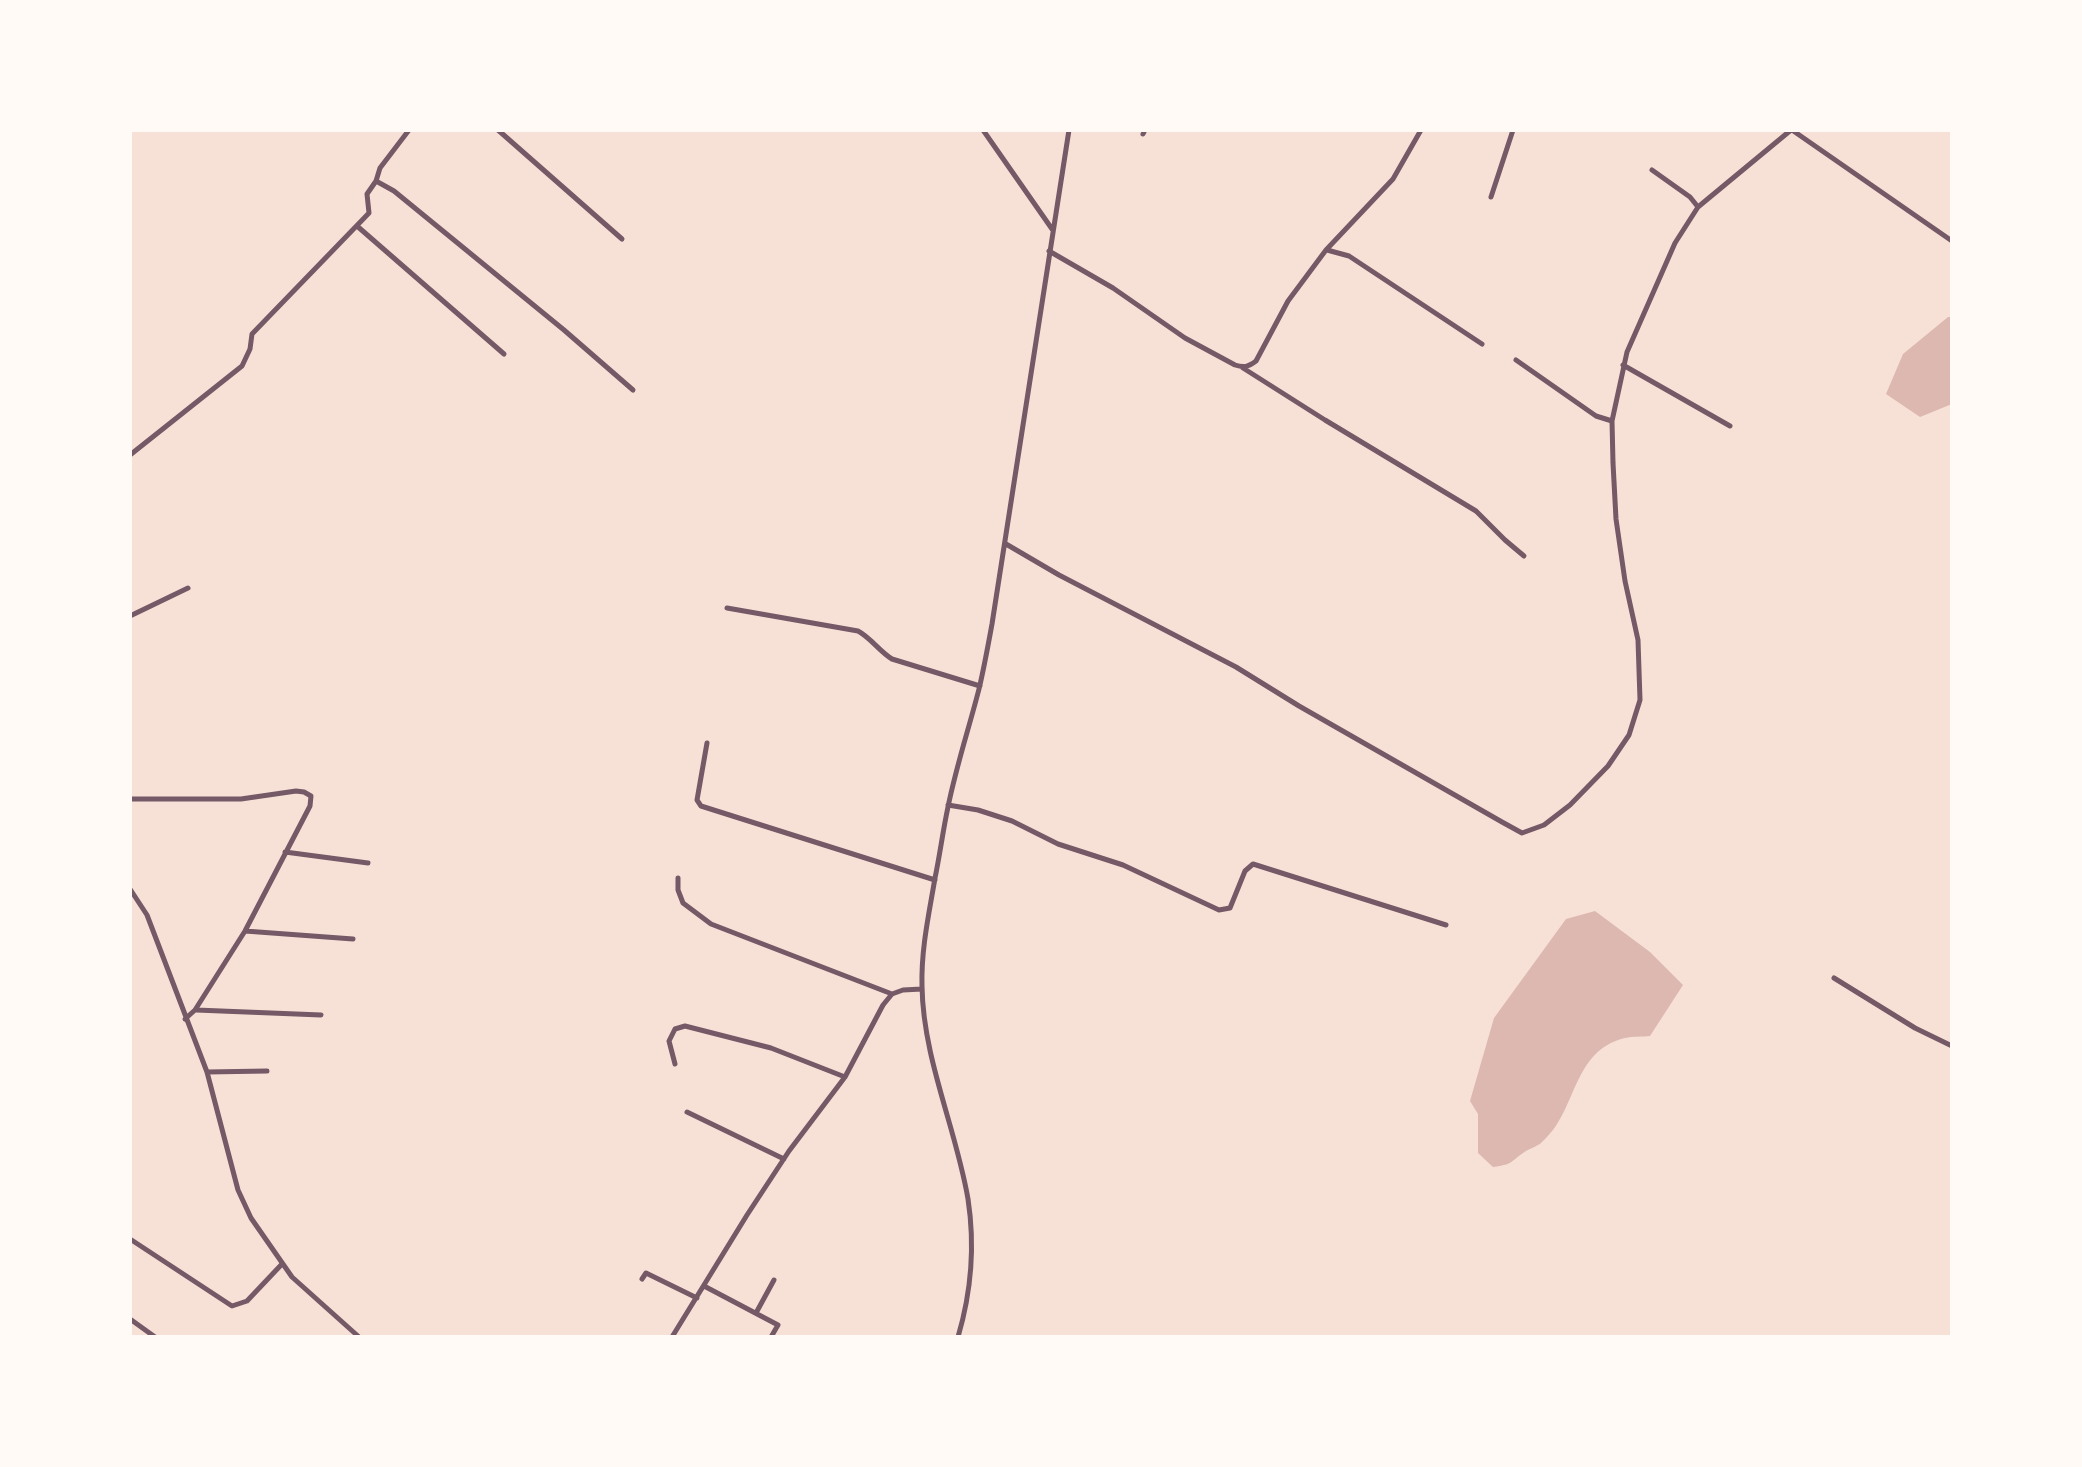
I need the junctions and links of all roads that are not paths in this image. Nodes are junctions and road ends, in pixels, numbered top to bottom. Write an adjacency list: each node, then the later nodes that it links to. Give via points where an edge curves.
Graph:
1 (409, 130): 9 (street)
2 (498, 130): 14 (street)
3 (983, 130): 13 (street)
4 (1069, 130): 13 (street)
5 (1421, 130): 16 (street, via 1393,179)
6 (1513, 130): 10 (street)
7 (1792, 130): 11 (street); 15 (street)
8 (1652, 170): 11 (street)
9 (376, 181): 12 (street, via 367,194 369,213); 23 (street)
10 (1491, 197)
11 (1698, 207): 21 (street, via 1675,243)
12 (357, 226): 19 (street); 26 (street, via 252,334 242,366)
13 (1053, 230): 17 (street)
14 (622, 239)
15 (1952, 241)
16 (1326, 250): 18 (street, via 1349,256); 22 (street, via 1288,301 1256,361)
17 (1049, 251): 22 (street, via 1185,338); 27 (street)
18 (1482, 344)
19 (504, 354)
20 (1516, 360): 24 (street, via 1596,416)
21 (1623, 365): 24 (street); 25 (street)
22 (1242, 367): 28 (street, via 1476,511)
23 (633, 390)
24 (1612, 421): 27 (street, via 1616,519 1638,640 1640,700 1629,735 1608,766 1570,805 1544,825 1522,833 1236,667)
25 (1730, 426)
26 (130, 455)
27 (1006, 544): 32 (street)
28 (1524, 556)
29 (188, 588): 31 (street)
30 (727, 608): 32 (street, via 858,631 892,659)
31 (130, 616)
32 (980, 686): 35 (street)
33 (707, 743): 39 (street, via 697,800 701,806)
34 (130, 799): 36 (street, via 309,793 310,806)
35 (948, 805): 39 (street); 41 (street, via 1012,821 1219,910 1230,908 1253,864)
36 (285, 852): 37 (street); 42 (street)
37 (368, 863)
38 (678, 878): 46 (street, via 683,903 711,924)
39 (935, 880): 45 (street, via 923,945)
40 (130, 889): 49 (street, via 147,915)
41 (1446, 925)
42 (245, 931): 43 (street); 47 (street)
43 (353, 939)
44 (1834, 978): 50 (street)
45 (922, 989): 46 (street); 69 (street, via 940,1091 968,1199 972,1257)
46 (892, 994): 54 (street)
47 (195, 1010): 48 (street); 49 (street)
48 (321, 1015)
49 (185, 1019): 53 (street)
50 (1952, 1046)
51 (675, 1064): 54 (street, via 669,1041 675,1029 685,1026 771,1048)
52 (267, 1071): 53 (street)
53 (207, 1072): 58 (street, via 238,1190)
54 (845, 1077): 56 (street)
55 (687, 1112): 56 (street)
56 (784, 1159): 61 (street)
57 (130, 1239): 58 (street, via 232,1306 247,1301)
58 (282, 1264): 66 (street)
59 (642, 1279): 62 (street, via 646,1273)
60 (774, 1280): 63 (street)
61 (704, 1286): 62 (street); 63 (street)
62 (697, 1298): 67 (street)
63 (756, 1313): 68 (street, via 778,1325)
64 (130, 1319): 65 (street)
65 (155, 1337)
66 (359, 1337)
67 (672, 1337)
68 (771, 1337)
69 (958, 1337)

